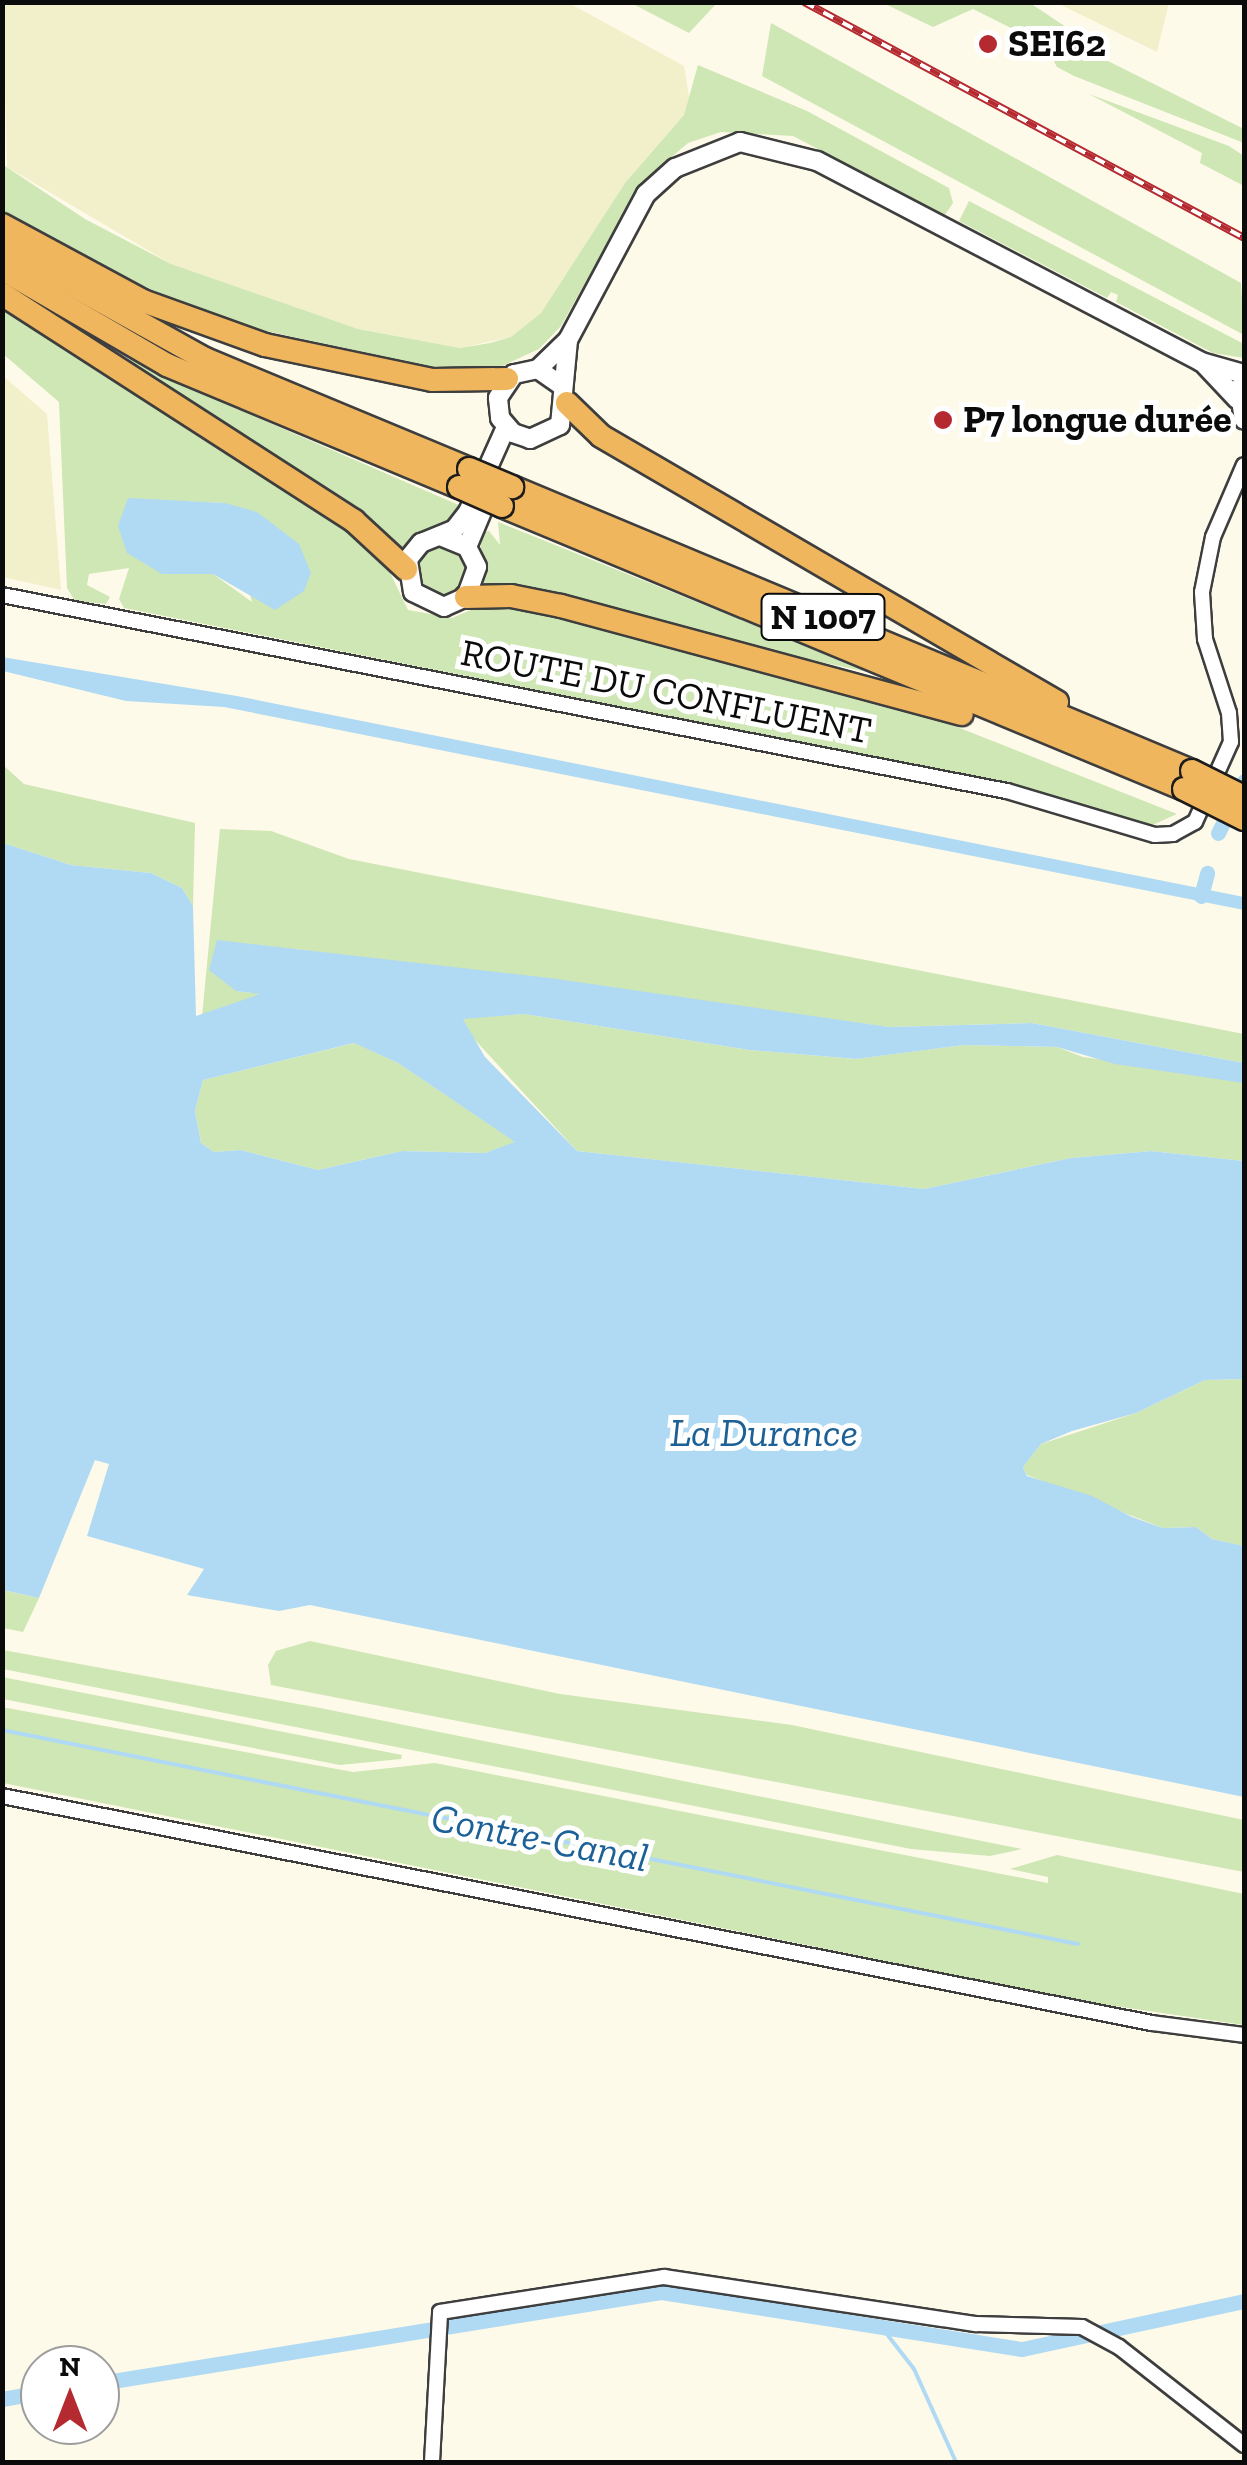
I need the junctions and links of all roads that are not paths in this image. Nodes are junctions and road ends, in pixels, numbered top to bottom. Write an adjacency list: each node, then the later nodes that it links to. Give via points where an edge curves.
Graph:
1 (2, 225): 9 (highway, via 143,301 266,345 432,380)
2 (2, 246): 16 (highway, N 1007, via 190,352)
3 (2, 269): 16 (highway, N 1007, via 167,364)
4 (2, 294): 20 (highway, via 354,522)
5 (568, 340): 6 (street, via 646,194 674,168 740,142 816,160); 7 (street); 10 (street)
6 (1201, 362): 8 (street); 11 (street)
7 (538, 370): 9 (street); 10 (street)
8 (1244, 376): 11 (street)
9 (508, 379): 13 (street, via 498,398)
10 (565, 394): 14 (street, via 552,433); 24 (highway, via 601,436)
11 (1237, 399): 12 (street)
12 (1244, 421)
13 (506, 427): 14 (street); 18 (street, via 468,512)
14 (530, 439): 19 (street, via 502,469)
15 (1244, 465): 21 (street, ROUTE DU CONFLUENT, via 1213,536 1202,592 1208,656 1229,713 1231,742 1195,822 1155,836 1007,791)
16 (464, 478): 17 (highway, N 1007, bridge)
17 (507, 497): 23 (highway, N 1007); 24 (highway, N 1007)
18 (440, 536): 19 (street); 20 (street, via 413,550)
19 (467, 548): 22 (street, via 476,578)
20 (406, 569): 22 (street, via 413,592 432,606)
21 (2, 595)
22 (466, 597): 23 (highway, via 511,596 561,606)
23 (1034, 729): 25 (highway, N 1007)
24 (1133, 748): 25 (highway, N 1007)
25 (1188, 780): 26 (highway, N 1007, bridge); 27 (highway, N 1007, bridge)
26 (1244, 796)
27 (1244, 819)
28 (2, 1796): 29 (street, via 1152,2024)
29 (1244, 2035)
30 (1244, 2445): 31 (street, via 1100,2335 976,2324 664,2277 437,2322)
31 (432, 2462)

